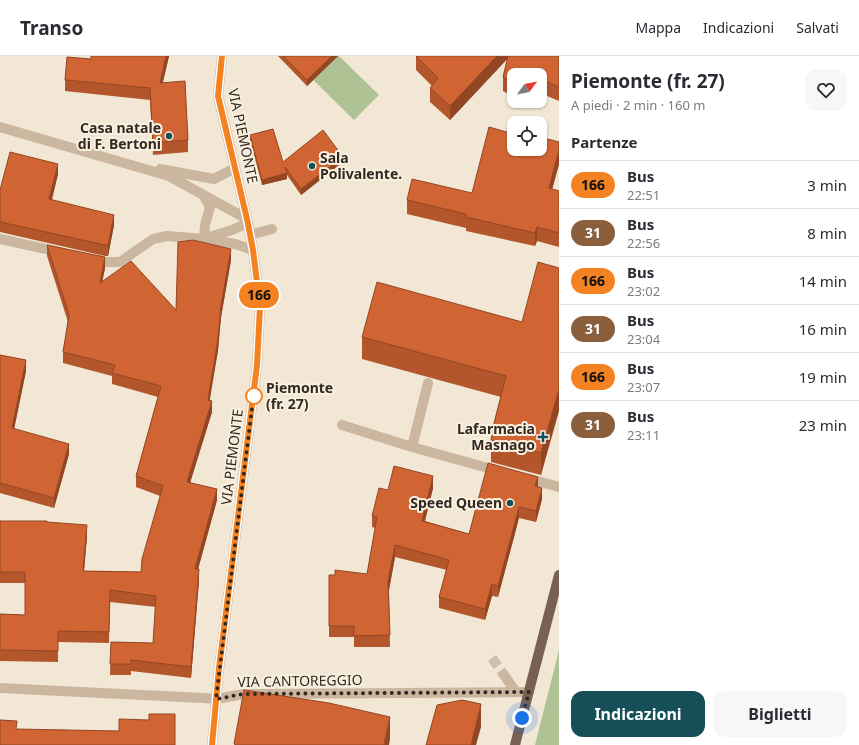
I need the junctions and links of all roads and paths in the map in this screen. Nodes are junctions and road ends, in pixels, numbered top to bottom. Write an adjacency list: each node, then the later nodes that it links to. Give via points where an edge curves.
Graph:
1 (222, 56): 4 (street, VIA PIEMONTE, via 218,96)
2 (0, 127): 3 (street)
3 (127, 164): 4 (street, via 214,179); 5 (street, via 169,176)
4 (235, 168): 6 (street, VIA PIEMONTE)
5 (204, 196): 6 (street); 10 (street, via 210,207)
6 (247, 221): 8 (street, VIA PIEMONTE); 10 (street, via 232,230)
7 (272, 229): 8 (street)
8 (250, 235): 11 (street, VIA PIEMONTE)
9 (0, 238): 12 (street)
10 (204, 238): 11 (street); 13 (street, via 168,236 152,239 120,262)
11 (253, 250): 23 (street, VIA PIEMONTE, via 260,307 257,365)
12 (69, 255)
13 (83, 258)
14 (428, 383): 16 (street)
15 (342, 425): 16 (street)
16 (412, 447): 17 (street)
17 (559, 486)
18 (559, 575): 22 (main road)
19 (504, 675): 21 (street)
20 (0, 688): 23 (street, VIA CANTOREGGIO)
21 (516, 692): 22 (street, VIA CANTOREGGIO); 23 (street, VIA CANTOREGGIO, via 244,694)
22 (529, 692): 25 (main road)
23 (216, 699): 24 (street, VIA PIEMONTE)
24 (212, 745)
25 (515, 745)

